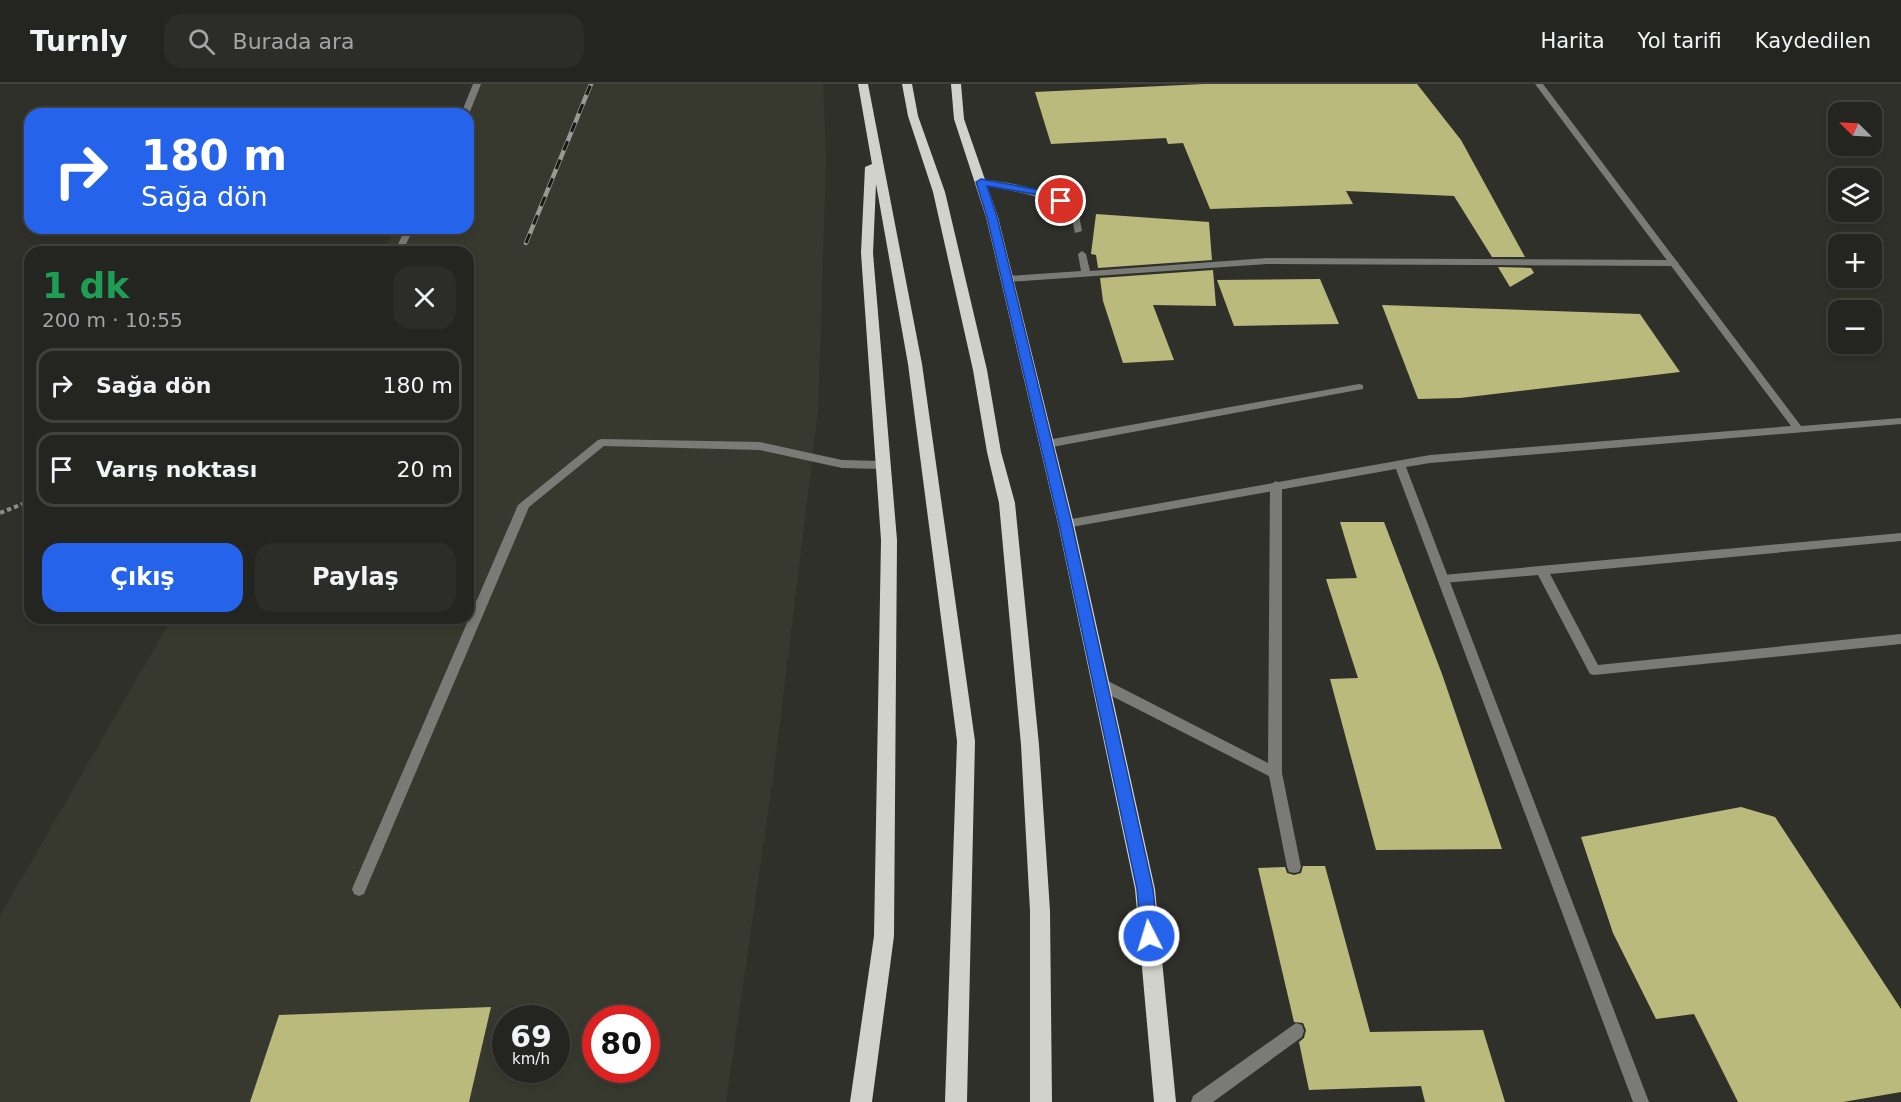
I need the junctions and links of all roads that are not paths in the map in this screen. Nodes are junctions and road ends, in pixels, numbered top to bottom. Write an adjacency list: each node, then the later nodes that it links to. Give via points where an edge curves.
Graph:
1 (477, 84): 6 (street)
2 (863, 84): 7 (highway)
3 (907, 84): 35 (highway, via 913,116 939,192 1007,503 1030,745 1040,911)
4 (956, 84): 8 (highway, via 959,119)
5 (1539, 84): 11 (street)
6 (467, 108)
7 (873, 136): 19 (highway, via 867,253); 34 (highway, via 915,364 966,741)
8 (981, 182): 9 (street, via 1061,201 1074,210); 13 (highway)
9 (1078, 231)
10 (1082, 254): 12 (street)
11 (1674, 263): 12 (street, via 1267,261); 16 (street)
12 (1086, 273): 13 (street)
13 (1007, 279): 17 (highway)
14 (1359, 387): 17 (street)
15 (1901, 421): 16 (street)
16 (1798, 429): 18 (street)
17 (1047, 444): 21 (highway)
18 (1400, 464): 20 (street); 24 (street)
19 (882, 465): 25 (street, via 842,464 760,446 602,442 524,505); 33 (highway, via 889,540 884,936)
20 (1276, 485): 21 (street); 29 (street)
21 (1066, 524): 28 (highway)
22 (1901, 537): 23 (street)
23 (1542, 570): 24 (street); 27 (street, via 1594,670)
24 (1443, 579): 38 (street)
25 (474, 621)
26 (473, 624): 31 (street)
27 (1901, 639)
28 (1101, 684): 29 (street); 36 (highway, via 1145,889)
29 (1275, 773): 30 (street)
30 (1294, 867)
31 (359, 889)
32 (1296, 1031): 37 (street)
33 (861, 1102)
34 (956, 1102)
35 (1041, 1102)
36 (1165, 1102)
37 (1199, 1102)
38 (1641, 1102)

